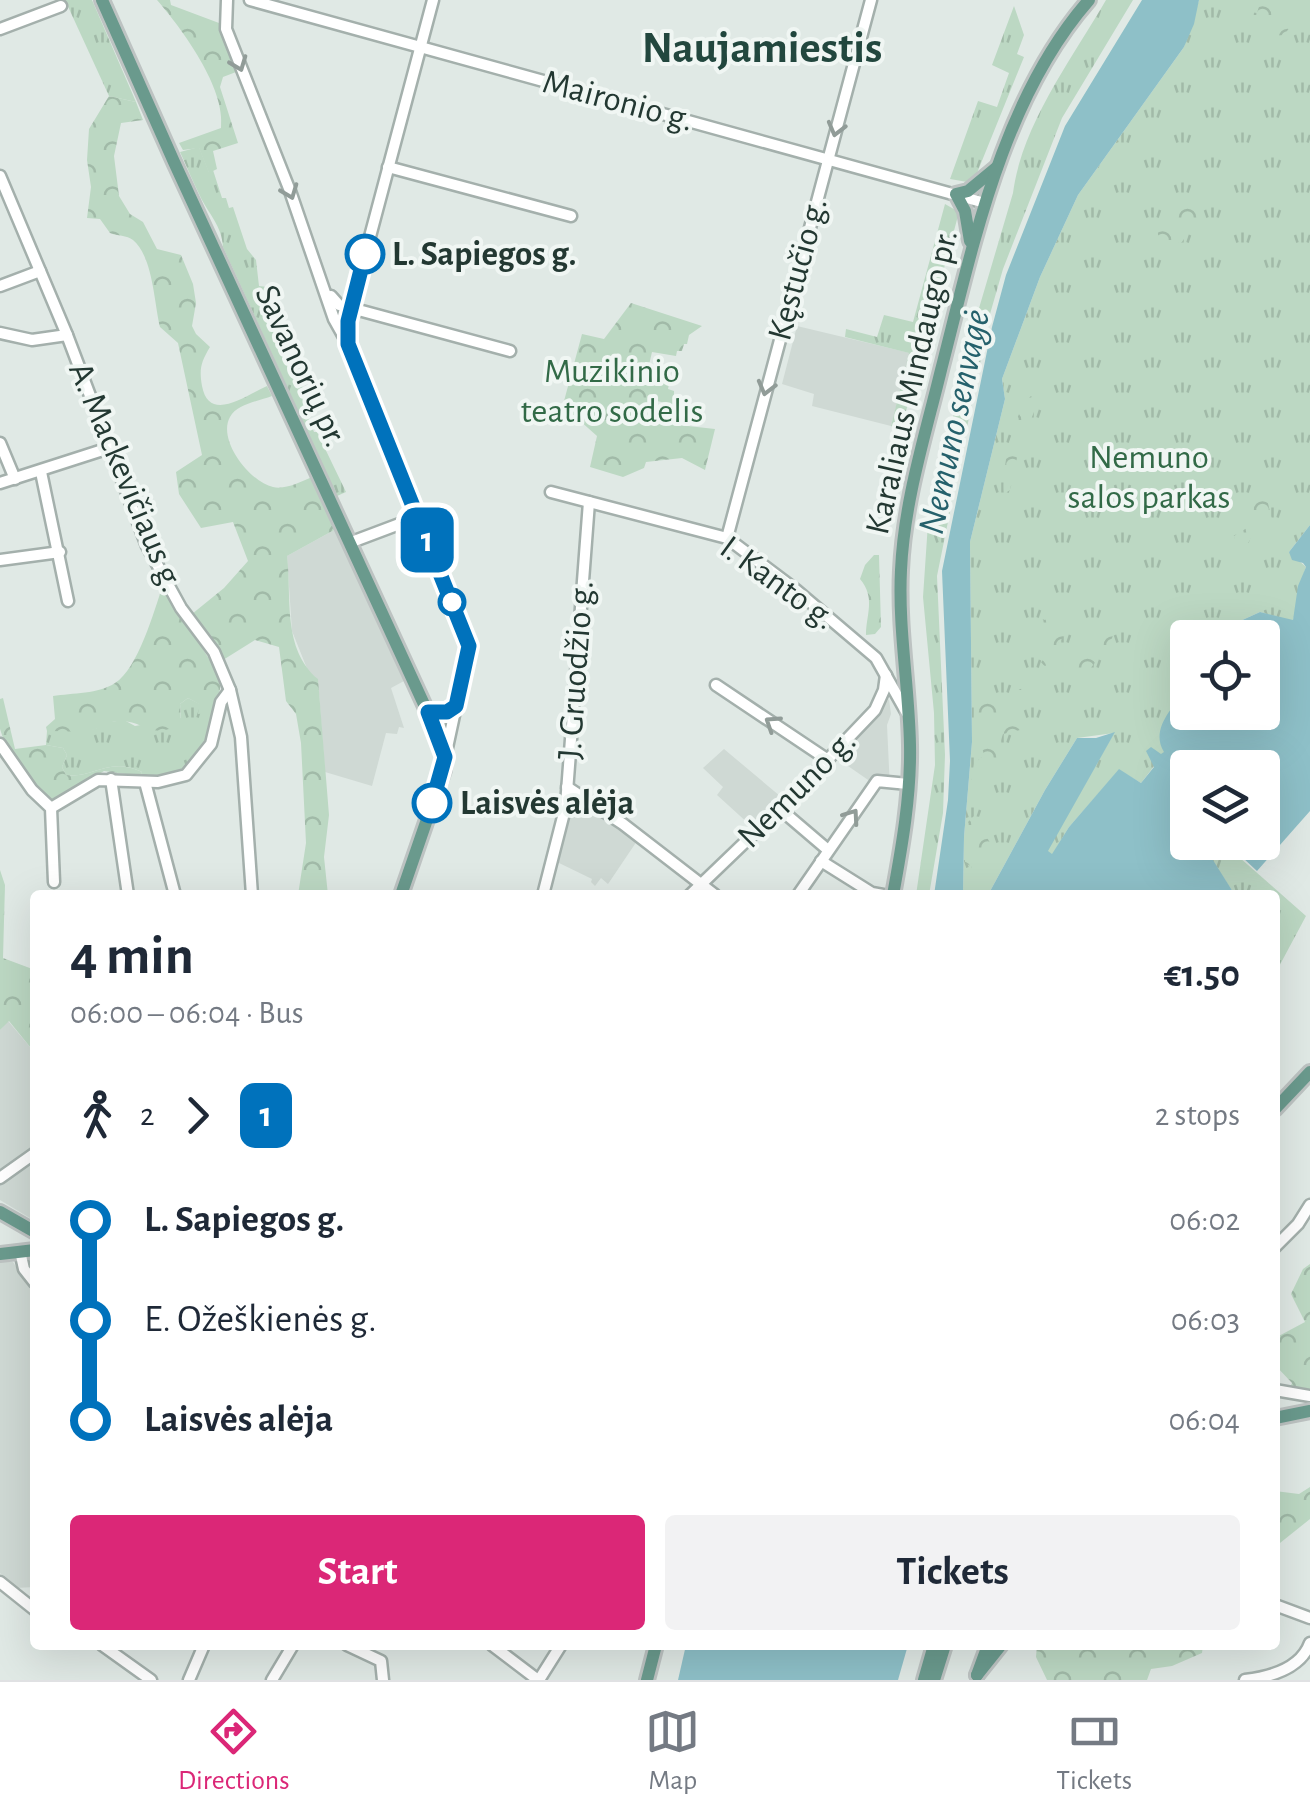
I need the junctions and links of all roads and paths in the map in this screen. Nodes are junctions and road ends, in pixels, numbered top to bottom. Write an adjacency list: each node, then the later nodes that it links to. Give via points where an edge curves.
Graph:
1 (102, 0): 37 (main road, Savanorių pr.)
2 (227, 0): 22 (street, one-way to 22, via 226,29)
3 (250, 0): 11 (street, Maironio g.)
4 (433, 0): 11 (street)
5 (870, 0): 12 (street, Kęstučio g., one-way to 12)
6 (1077, 0): 9 (main road, Karaliaus Mindaugo pr.)
7 (1088, 0): 9 (main road, Karaliaus Mindaugo pr.)
8 (61, 6): 10 (street)
9 (1070, 21): 13 (main road, Karaliaus Mindaugo pr.)
10 (0, 29)
11 (420, 47): 12 (street, Maironio g.); 14 (street)
12 (828, 159): 16 (street, Maironio g.); 36 (street, Kęstučio g., one-way to 36)
13 (999, 165): 16 (main road); 17 (main road, Karaliaus Mindaugo pr.)
14 (388, 167): 18 (street); 23 (street)
15 (0, 176): 20 (street, A. Mackevičiaus g.)
16 (956, 194): 17 (street, Maironio g.); 19 (main road)
17 (985, 203): 19 (main road, Karaliaus Mindaugo pr.)
18 (571, 216)
19 (972, 250): 46 (main road, Karaliaus Mindaugo pr., via 906,520 901,574)
20 (40, 271): 21 (street); 25 (street, A. Mackevičiaus g.)
21 (0, 286)
22 (326, 289): 23 (street); 26 (street)
23 (350, 308): 26 (street); 27 (street)
24 (0, 333): 25 (street, via 32,340)
25 (67, 335): 29 (street, A. Mackevičiaus g.)
26 (348, 344): 35 (street)
27 (510, 351)
28 (0, 443): 31 (street)
29 (109, 448): 30 (street); 43 (street, A. Mackevičiaus g., via 154,562 214,652)
30 (41, 472): 31 (street); 38 (street)
31 (15, 479): 32 (street)
32 (0, 483)
33 (551, 492): 34 (street, I. Kanto g.)
34 (590, 502): 36 (street, I. Kanto g.); 53 (street, J. Gruodžio g.)
35 (418, 517): 37 (street); 44 (street, via 470,653)
36 (726, 538): 41 (street, I. Kanto g., via 867,650)
37 (349, 543): 45 (main road, Savanorių pr.)
38 (60, 552): 39 (street); 40 (street)
39 (0, 560)
40 (68, 601)
41 (886, 674): 46 (street, I. Kanto g.); 49 (street, Nemuno g., via 875,710)
42 (716, 686): 49 (street, one-way to 42)
43 (230, 690): 51 (street, via 211,744 194,768 178,779); 62 (street, A. Mackevičiaus g., via 242,737)
44 (456, 706): 45 (main road); 48 (street)
45 (428, 712): 48 (main road, Savanorių pr.)
46 (908, 715): 52 (main road, Karaliaus Mindaugo pr.)
47 (0, 744): 54 (street)
48 (445, 757): 63 (main road)
49 (828, 760): 55 (street, Nemuno g.)
50 (111, 779): 51 (street); 54 (street); 60 (street)
51 (145, 782): 61 (street)
52 (908, 784): 56 (street, one-way to 52, via 877,781); 69 (main road, Karaliaus Mindaugo pr.)
53 (567, 788): 59 (street); 64 (street, J. Gruodžio g.)
54 (51, 808): 58 (street)
55 (780, 809): 56 (street); 59 (street, Nemuno g.)
56 (828, 850): 57 (street)
57 (821, 861): 67 (street); 68 (street)
58 (54, 882)
59 (701, 884): 65 (street, Nemuno g.); 66 (street)
60 (127, 890)
61 (174, 890)
62 (252, 890)
63 (403, 890)
64 (544, 890)
65 (695, 890)
66 (709, 890)
67 (801, 890)
68 (867, 890)
69 (894, 890)
70 (1310, 1072): 71 (main road)
71 (1280, 1104)
72 (30, 1156): 73 (street)
73 (0, 1178)
74 (1310, 1205): 77 (street)
75 (0, 1212): 78 (main road)
76 (1310, 1215): 77 (street)
77 (1298, 1224): 79 (street)
78 (30, 1229)
79 (1280, 1242)
80 (28, 1251): 81 (main road); 82 (street, via 24,1270)
81 (0, 1254)
82 (30, 1277)
83 (1280, 1391): 84 (street)
84 (1310, 1396)
85 (1310, 1411): 86 (main road)
86 (1280, 1417)
87 (0, 1582): 88 (street)
88 (30, 1601)
89 (1280, 1607): 90 (street)
90 (1310, 1618)
91 (1310, 1643): 112 (street, via 1292,1666)
92 (109, 1650): 104 (street)
93 (202, 1650): 105 (street)
94 (290, 1650): 106 (street)
95 (357, 1650): 107 (street, via 380,1662)
96 (499, 1650): 108 (street)
97 (558, 1650): 108 (street)
98 (655, 1650): 109 (main road)
99 (933, 1650): 110 (main road)
100 (943, 1650): 111 (main road)
101 (986, 1650): 103 (main road)
102 (997, 1650): 103 (main road)
103 (976, 1678)
104 (150, 1680)
105 (190, 1680)
106 (272, 1680)
107 (383, 1680)
108 (538, 1680)
109 (646, 1680)
110 (924, 1680)
111 (934, 1680)
112 (1245, 1680)

